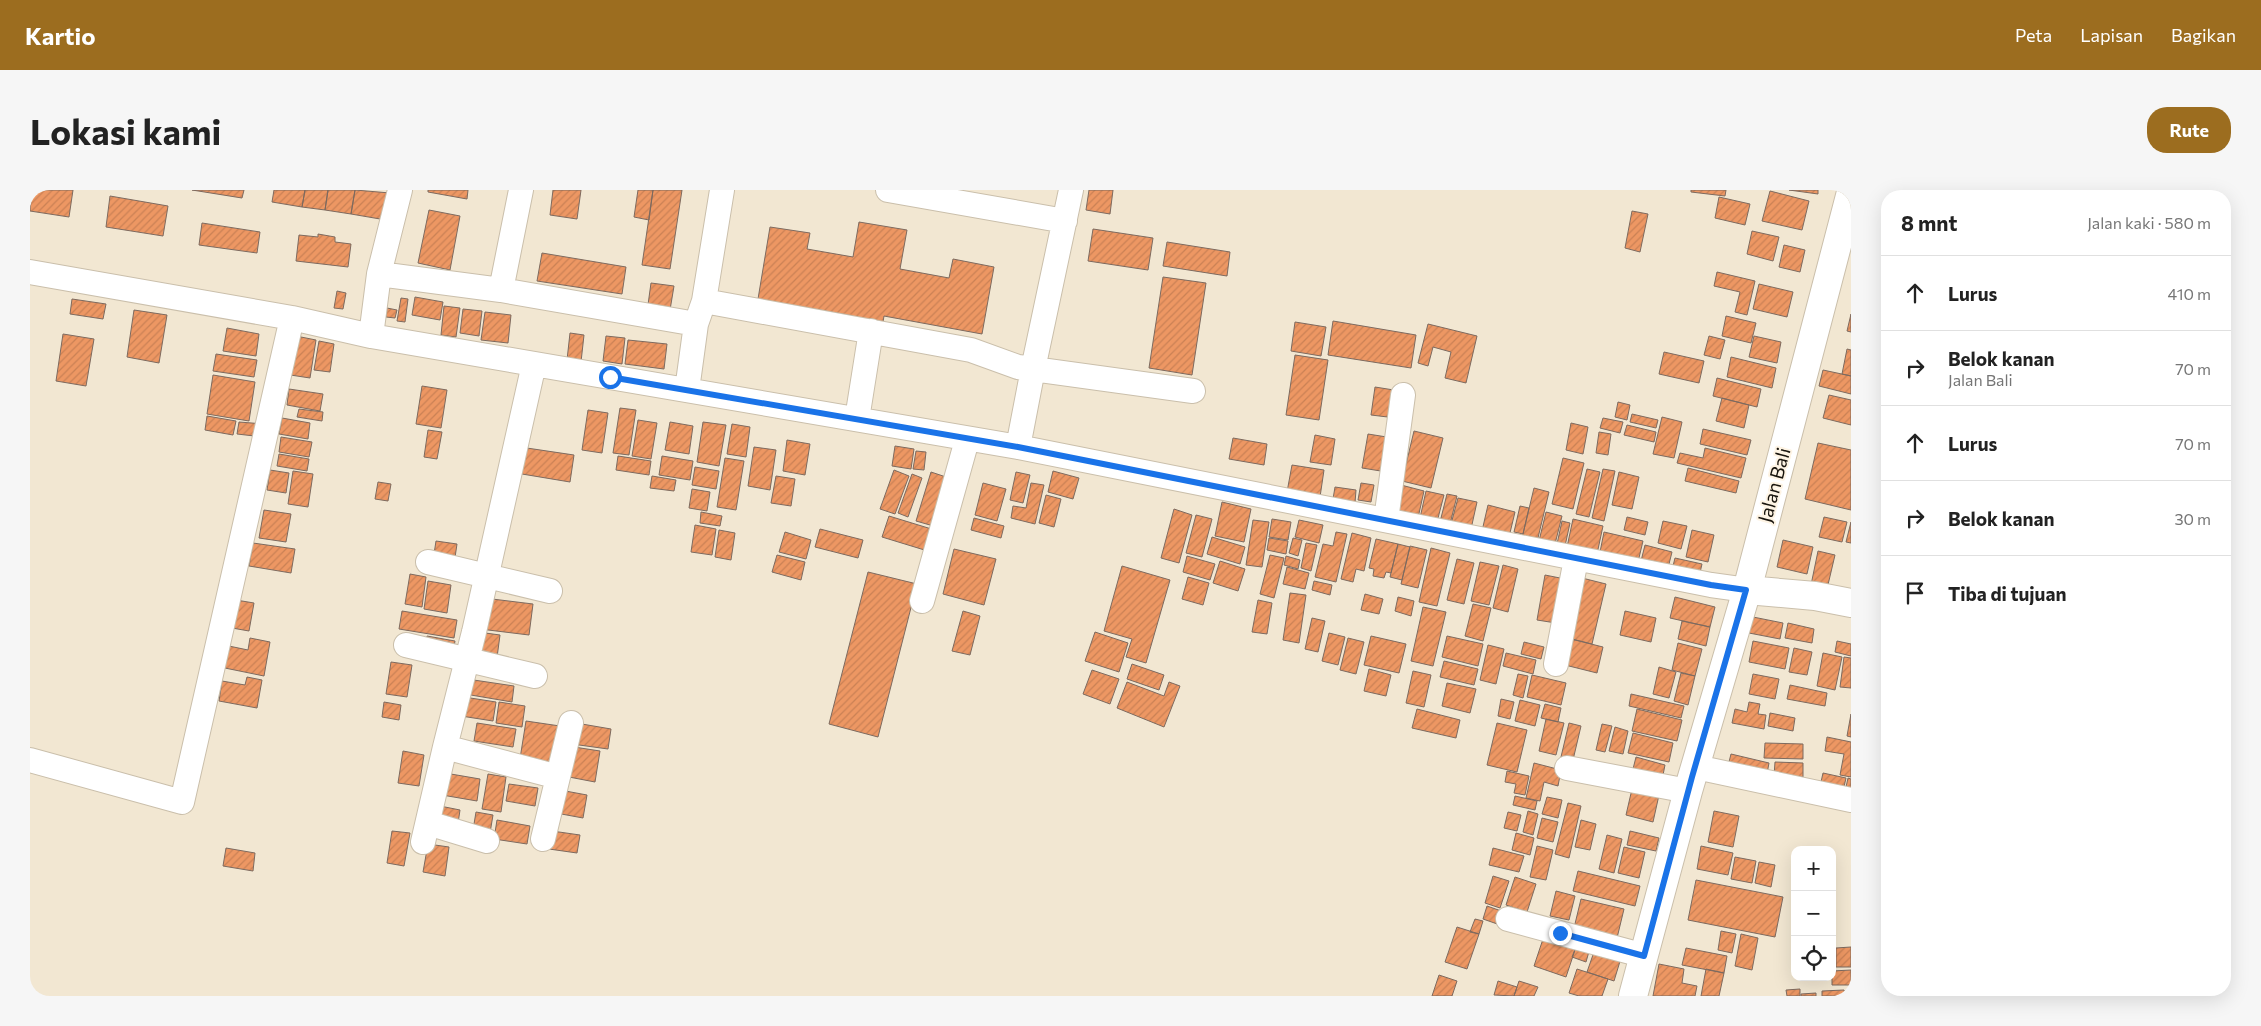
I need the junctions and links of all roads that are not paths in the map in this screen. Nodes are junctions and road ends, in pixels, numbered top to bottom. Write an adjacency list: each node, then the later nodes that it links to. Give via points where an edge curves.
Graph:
1 (400, 190): 9 (street)
2 (521, 190): 10 (street)
3 (722, 190): 11 (street)
4 (888, 190): 7 (street)
5 (1071, 190): 7 (street)
6 (1851, 192): 28 (main road, Jalan Bali)
7 (1065, 221): 17 (street)
8 (30, 272): 12 (street)
9 (379, 274): 10 (street); 15 (street)
10 (501, 290): 13 (street)
11 (704, 301): 13 (street); 14 (street)
12 (292, 318): 15 (street); 38 (street, via 182,802)
13 (696, 324): 18 (street)
14 (871, 331): 17 (street, via 971,350); 21 (street)
15 (371, 336): 16 (street)
16 (534, 364): 18 (street); 27 (street)
17 (1033, 369): 19 (street); 23 (street)
18 (687, 390): 21 (street)
19 (1192, 391)
20 (1403, 395): 24 (street)
21 (856, 419): 22 (street)
22 (967, 440): 23 (street); 30 (street)
23 (1018, 447): 24 (street)
24 (1386, 520): 25 (street)
25 (1576, 558): 28 (street); 34 (street)
26 (428, 562): 27 (street)
27 (487, 576): 29 (street); 33 (street)
28 (1746, 590): 31 (main road, via 1815,596); 41 (main road, Jalan Bali)
29 (550, 591)
30 (922, 601)
31 (1851, 603)
32 (406, 645): 33 (street)
33 (468, 659): 35 (street); 37 (street)
34 (1556, 664)
35 (535, 676)
36 (571, 723): 40 (street)
37 (445, 748): 40 (street); 44 (street, via 426,832)
38 (30, 760)
39 (1567, 768): 41 (street)
40 (558, 777): 43 (street)
41 (1692, 778): 42 (street); 46 (main road, Jalan Bali)
42 (1851, 800)
43 (543, 839)
44 (488, 841)
45 (1508, 919): 46 (street)
46 (1644, 956): 47 (main road, Jalan Bali)
47 (1633, 996)

